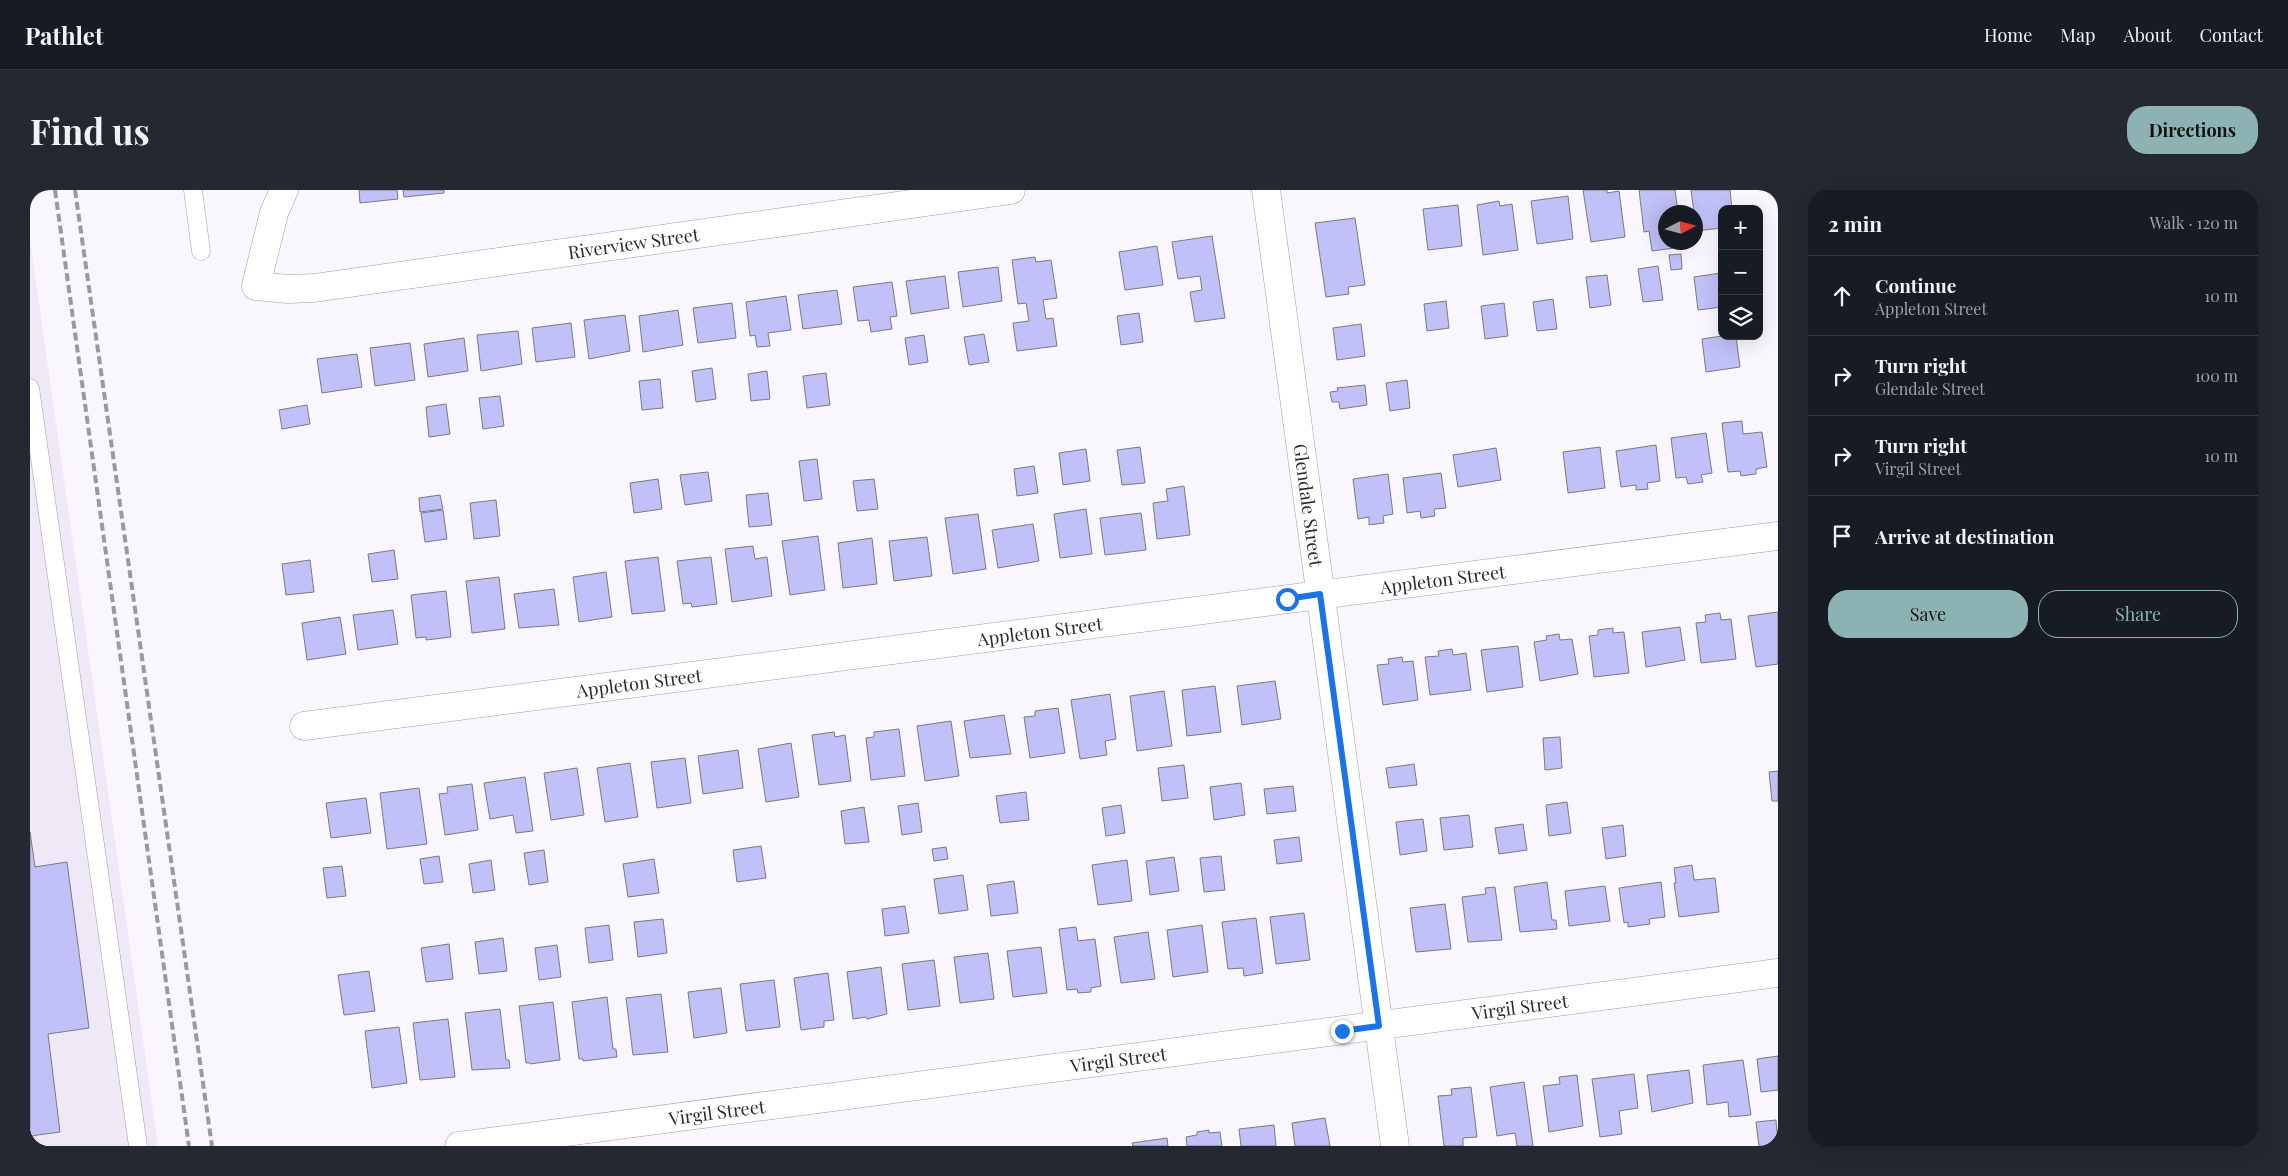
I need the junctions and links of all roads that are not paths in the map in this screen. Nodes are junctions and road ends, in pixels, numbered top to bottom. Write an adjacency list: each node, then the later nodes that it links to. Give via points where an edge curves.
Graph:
1 (193, 190): 5 (lane)
2 (284, 190): 3 (street, Riverview Street, via 274,213 256,286 314,288)
3 (1011, 190)
4 (1266, 190): 8 (street, Glendale Street)
5 (202, 251)
6 (30, 388): 12 (lane)
7 (1778, 536): 8 (street, Appleton Street)
8 (1320, 594): 9 (street, Appleton Street); 11 (street, Glendale Street)
9 (304, 726)
10 (1778, 973): 11 (street, Virgil Street)
11 (1379, 1026): 13 (street, Virgil Street); 14 (street, Glendale Street)
12 (138, 1146)
13 (459, 1146)
14 (1395, 1146)

